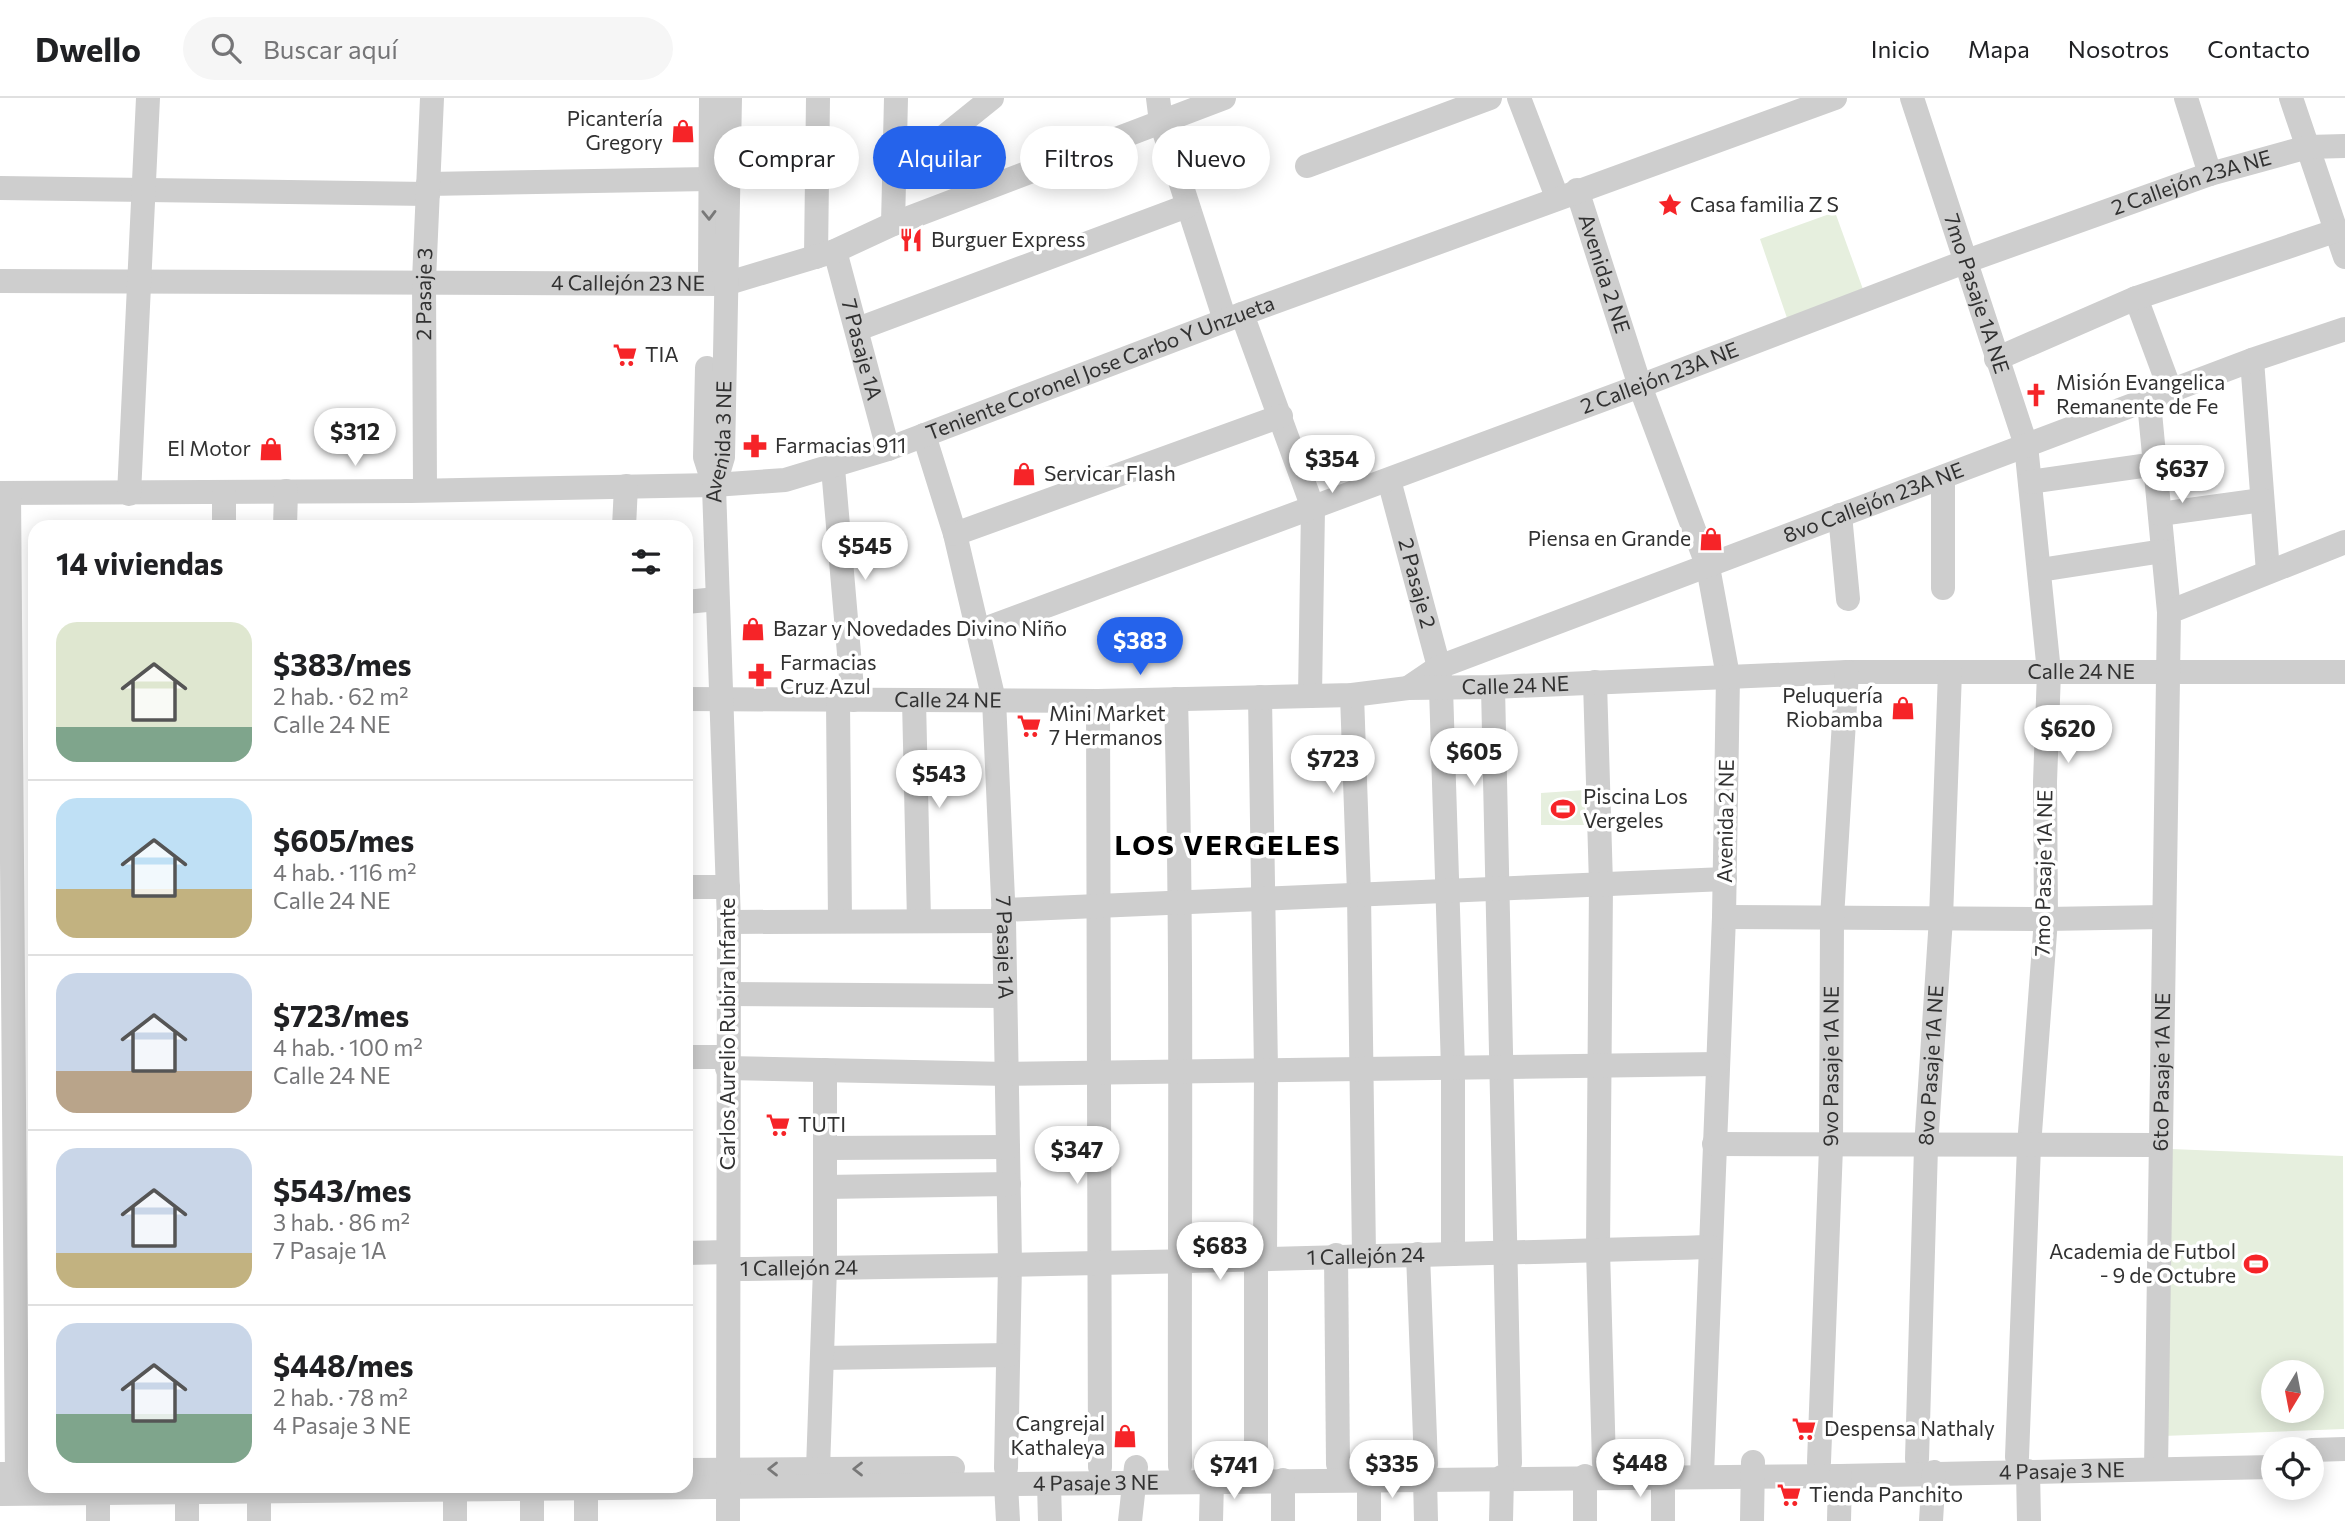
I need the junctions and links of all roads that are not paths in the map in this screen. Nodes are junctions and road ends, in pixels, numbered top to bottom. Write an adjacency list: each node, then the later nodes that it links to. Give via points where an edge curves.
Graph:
1 (148, 98): 24 (street)
2 (432, 98): 25 (street, 2 Pasaje 3)
3 (710, 98): 22 (street)
4 (730, 98): 37 (street)
5 (818, 98): 31 (street, 7 Pasaje 1A)
6 (896, 98): 16 (street)
7 (992, 98): 17 (street)
8 (1224, 98): 15 (street, 4 Callejón 23 NE)
9 (1490, 98): 20 (street)
10 (1520, 98): 27 (street, Avenida 2 NE)
11 (1835, 98): 27 (street, Teniente Coronel Jose Carbo Y Unzueta)
12 (1912, 98): 33 (street, 7mo Pasaje 1A NE)
13 (2186, 98): 21 (street)
14 (2291, 98): 19 (street)
15 (1159, 110): 28 (street); 29 (street, 4 Callejón 23 NE)
16 (895, 126)
17 (957, 126)
18 (2345, 146): 19 (street, 2 Callejón 23A NE)
19 (2308, 147): 21 (street, 2 Callejón 23A NE); 30 (street)
20 (1307, 166)
21 (2210, 174): 33 (street, 2 Callejón 23A NE)
22 (709, 179): 25 (street); 37 (street, one-way to 37)
23 (0, 188): 24 (street)
24 (142, 189): 25 (street); 34 (street)
25 (428, 189): 35 (street, 2 Pasaje 3)
26 (894, 189): 29 (street)
27 (1567, 194): 39 (street, Teniente Coronel Jose Carbo Y Unzueta); 44 (street, Avenida 2 NE)
28 (1187, 206): 39 (street); 40 (street)
29 (893, 224): 31 (street, 4 Callejón 23 NE)
30 (2334, 231): 32 (street); 38 (street)
31 (825, 254): 37 (street, 4 Callejón 23 NE); 40 (street, 7 Pasaje 1A)
32 (2345, 257)
33 (1967, 261): 42 (street, 7mo Pasaje 1A NE); 44 (street, 2 Callejón 23A NE)
34 (139, 280): 35 (street, 4 Callejón 23 NE); 36 (street, 4 Callejón 23 NE); 61 (street)
35 (424, 280): 37 (street, 4 Callejón 23 NE); 57 (street, 2 Pasaje 3)
36 (0, 281)
37 (718, 285): 55 (street, Avenida 3 NE, via 723,457)
38 (2136, 298): 42 (street); 45 (street, 6to Pasaje 1A NE)
39 (1233, 317): 46 (street); 47 (street, Teniente Coronel Jose Carbo Y Unzueta)
40 (858, 329): 49 (street, 7 Pasaje 1A)
41 (2345, 329): 43 (street, 8vo Callejón 23A NE)
42 (1996, 359): 48 (street, 7mo Pasaje 1A NE)
43 (2252, 360): 45 (street, 8vo Callejón 23A NE); 62 (street)
44 (1640, 386): 53 (street, 2 Callejón 23A NE); 72 (street, Avenida 2 NE)
45 (2160, 397): 48 (street, 8vo Callejón 23A NE); 50 (street, 6to Pasaje 1A NE)
46 (1281, 416): 63 (street); 69 (street)
47 (924, 435): 49 (street, Teniente Coronel Jose Carbo Y Unzueta); 69 (street, 7 Pasaje 1A)
48 (2026, 445): 52 (street, 8vo Callejón 23A NE); 54 (street, 7mo Pasaje 1A NE)
49 (888, 449): 51 (street, Teniente Coronel Jose Carbo Y Unzueta)
50 (2156, 464): 54 (street); 64 (street, 6to Pasaje 1A NE)
51 (832, 467): 55 (street, Teniente Coronel Jose Carbo Y Unzueta, via 785,480); 98 (street)
52 (1943, 477): 65 (street, 8vo Callejón 23A NE); 75 (street)
53 (1389, 480): 63 (street, 2 Callejón 23A NE); 87 (street, 2 Pasaje 2)
54 (2030, 482): 73 (street, 7mo Pasaje 1A NE)
55 (714, 485): 56 (street, Teniente Coronel Jose Carbo Y Unzueta); 76 (street, Avenida 3 NE)
56 (626, 486): 57 (street, Teniente Coronel Jose Carbo Y Unzueta); 68 (street)
57 (425, 490): 58 (street, Teniente Coronel Jose Carbo Y Unzueta)
58 (286, 491): 60 (street, Teniente Coronel Jose Carbo Y Unzueta); 67 (street)
59 (4, 493): 61 (street, Teniente Coronel Jose Carbo Y Unzueta); 100 (street)
60 (224, 493): 61 (street, Teniente Coronel Jose Carbo Y Unzueta); 66 (street)
61 (129, 494)
62 (2262, 500): 64 (street); 74 (street)
63 (1313, 508): 80 (street, 2 Callejón 23A NE); 91 (street)
64 (2160, 514): 71 (street, 6to Pasaje 1A NE)
65 (1840, 516): 72 (street, 8vo Callejón 23A NE); 77 (street)
66 (224, 520)
67 (285, 520)
68 (624, 520)
69 (955, 534): 80 (street, 7 Pasaje 1A)
70 (2345, 542): 74 (street)
71 (2163, 551): 73 (street); 79 (street, 6to Pasaje 1A NE)
72 (1708, 567): 86 (street, Avenida 2 NE); 87 (street, 8vo Callejón 23A NE)
73 (2040, 570): 83 (street, 7mo Pasaje 1A NE)
74 (2268, 572): 79 (street)
75 (1943, 588)
76 (717, 599): 78 (street); 94 (street, Carlos Aurelio Rubira Infante)
77 (1848, 599)
78 (693, 601)
79 (2169, 612): 85 (street, 6to Pasaje 1A NE)
80 (979, 631): 97 (street, 7 Pasaje 1A)
81 (1847, 672): 82 (street, Calle 24 NE); 86 (street, Calle 24 NE); 116 (street, 9vo Pasaje 1A NE)
82 (1950, 672): 83 (street, Calle 24 NE); 117 (street, 8vo Pasaje 1A NE)
83 (2049, 672): 85 (street, Calle 24 NE); 118 (street, 7mo Pasaje 1A NE)
84 (2345, 672): 85 (street, Calle 24 NE)
85 (2170, 673): 115 (street, 6to Pasaje 1A NE)
86 (1728, 676): 88 (street, Calle 24 NE); 102 (street, Avenida 2 NE)
87 (1440, 677): 89 (street, Calle 24 NE); 90 (street, Calle 24 NE, via 1408,688); 107 (street, 2 Pasaje 2)
88 (1595, 682): 89 (street, Calle 24 NE); 103 (street)
89 (1493, 687): 106 (street)
90 (1352, 695): 91 (street, Calle 24 NE); 108 (street)
91 (1310, 696): 92 (street, Calle 24 NE)
92 (1260, 697): 95 (street, Calle 24 NE); 110 (street)
93 (693, 699): 94 (street, Calle 24 NE)
94 (722, 699): 98 (street, Calle 24 NE); 105 (street, Carlos Aurelio Rubira Infante)
95 (1176, 699): 99 (street, Calle 24 NE); 111 (street)
96 (914, 700): 97 (street, Calle 24 NE); 98 (street, Calle 24 NE); 119 (street)
97 (994, 700): 99 (street, Calle 24 NE); 113 (street, 7 Pasaje 1A)
98 (845, 701): 121 (street)
99 (1098, 701): 112 (street)
100 (16, 704): 101 (street)
101 (7, 798): 109 (street)
102 (1725, 879): 103 (street); 114 (street, Avenida 2 NE)
103 (1601, 884): 106 (street); 128 (street)
104 (693, 887): 105 (street)
105 (728, 887): 120 (street, Carlos Aurelio Rubira Infante)
106 (1499, 888): 107 (street); 129 (street)
107 (1446, 890): 108 (street); 130 (street, 2 Pasaje 2)
108 (1359, 894): 110 (street); 131 (street)
109 (16, 897): 125 (street)
110 (1264, 898): 111 (street); 133 (street)
111 (1181, 901): 112 (street); 134 (street)
112 (1099, 906): 113 (street); 135 (street)
113 (1004, 915): 119 (street); 123 (street, 7 Pasaje 1A)
114 (1724, 917): 116 (street); 127 (street, Avenida 2 NE)
115 (2163, 917): 118 (street); 138 (street, 6to Pasaje 1A NE)
116 (1832, 918): 117 (street); 141 (street, 9vo Pasaje 1A NE)
117 (1941, 918): 118 (street); 142 (street, 8vo Pasaje 1A NE)
118 (2046, 919): 139 (street, 7mo Pasaje 1A NE)
119 (919, 921): 121 (street)
120 (729, 922): 121 (street); 122 (street, Carlos Aurelio Rubira Infante)
121 (840, 922)
122 (728, 994): 123 (street); 126 (street, Carlos Aurelio Rubira Infante)
123 (1005, 996): 136 (street, 7 Pasaje 1A)
124 (693, 1058): 126 (street)
125 (16, 1063): 144 (street)
126 (727, 1063): 132 (street); 157 (street, Carlos Aurelio Rubira Infante)
127 (1717, 1064): 128 (street); 137 (street, Avenida 2 NE)
128 (1601, 1066): 129 (street); 148 (street)
129 (1504, 1067): 130 (street); 149 (street)
130 (1453, 1068): 131 (street); 152 (street, 2 Pasaje 2)
131 (1362, 1069): 133 (street); 154 (street)
132 (825, 1070): 136 (street); 143 (street)
133 (1266, 1070): 134 (street); 155 (street)
134 (1181, 1072): 135 (street); 158 (street)
135 (1100, 1073): 136 (street); 160 (street)
136 (1007, 1074): 140 (street, 7 Pasaje 1A)
137 (1714, 1144): 141 (street); 147 (street, Avenida 2 NE)
138 (2160, 1145): 139 (street); 168 (street, 6to Pasaje 1A NE)
139 (2029, 1146): 142 (street); 171 (street, 7mo Pasaje 1A NE)
140 (1008, 1147): 143 (street); 145 (street, 7 Pasaje 1A)
141 (1831, 1147): 142 (street); 167 (street, 9vo Pasaje 1A NE)
142 (1926, 1147): 174 (street, 8vo Pasaje 1A NE)
143 (825, 1148): 146 (street)
144 (8, 1163): 156 (street)
145 (1009, 1184): 146 (street); 159 (street, 7 Pasaje 1A)
146 (825, 1187): 161 (street)
147 (1710, 1247): 148 (street, 1 Callejón 24); 180 (street, Avenida 2 NE)
148 (1598, 1250): 149 (street, 1 Callejón 24); 182 (street)
149 (1504, 1252): 152 (street, 1 Callejón 24); 181 (street)
150 (693, 1254): 157 (street, 1 Callejón 24)
151 (1418, 1254): 152 (street, 1 Callejón 24); 154 (street, 1 Callejón 24); 183 (street)
152 (1453, 1254)
153 (1336, 1255): 154 (street, 1 Callejón 24); 155 (street, 1 Callejón 24); 170 (street)
154 (1364, 1255)
155 (1261, 1257): 158 (street, 1 Callejón 24); 169 (street)
156 (26, 1259): 185 (street)
157 (729, 1260): 161 (street, 1 Callejón 24); 190 (street, Carlos Aurelio Rubira Infante)
158 (1178, 1262): 160 (street, 1 Callejón 24); 173 (street)
159 (1010, 1265): 160 (street, 1 Callejón 24); 161 (street, 1 Callejón 24); 162 (street, 7 Pasaje 1A)
160 (1100, 1265): 177 (street)
161 (825, 1268): 163 (street)
162 (1008, 1355): 163 (street); 187 (street, 7 Pasaje 1A)
163 (822, 1358): 179 (street)
164 (2345, 1449): 165 (street)
165 (2324, 1450)
166 (2261, 1452): 168 (street, 4 Pasaje 3 NE)
167 (1819, 1462): 174 (street, 4 Pasaje 3 NE); 178 (street, 4 Pasaje 3 NE)
168 (2156, 1462): 171 (street, 4 Pasaje 3 NE); 175 (street, 4 Pasaje 3 NE)
169 (1256, 1464): 170 (street, 4 Pasaje 3 NE); 173 (street, 4 Pasaje 3 NE)
170 (1339, 1464): 183 (street, 4 Pasaje 3 NE)
171 (2022, 1464): 174 (street, 4 Pasaje 3 NE); 223 (street, 7mo Pasaje 1A NE)
172 (2345, 1465): 176 (street)
173 (1180, 1466): 186 (street, 4 Pasaje 3 NE)
174 (1926, 1466): 189 (street, 4 Pasaje 3 NE); 222 (street, 8vo Pasaje 1A NE)
175 (2261, 1466)
176 (2324, 1466)
177 (1100, 1467): 186 (street, 4 Pasaje 3 NE); 187 (street, 4 Pasaje 3 NE)
178 (1753, 1468): 180 (street, 4 Pasaje 3 NE); 189 (street, 4 Pasaje 3 NE); 220 (street)
179 (818, 1469): 187 (street, 4 Pasaje 3 NE, one-way to 179); 190 (street, 4 Pasaje 3 NE, one-way to 190)
180 (1702, 1469): 182 (street, 4 Pasaje 3 NE); 188 (street, 4 Pasaje 3 NE)
181 (1506, 1470): 182 (street, 4 Pasaje 3 NE); 183 (street, 4 Pasaje 3 NE); 217 (street)
182 (1594, 1470): 188 (street, 4 Pasaje 3 NE); 218 (street)
183 (1425, 1471): 191 (street, 4 Pasaje 3 NE); 216 (street)
184 (693, 1472): 190 (street, 4 Pasaje 3 NE)
185 (17, 1474)
186 (1135, 1474): 192 (street, 4 Pasaje 3 NE); 195 (street, 4 Pasaje 3 NE); 212 (street)
187 (1006, 1476): 190 (street, 4 Pasaje 3 NE); 195 (street, 4 Pasaje 3 NE); 210 (street, 7 Pasaje 1A)
188 (1663, 1476): 219 (street)
189 (1840, 1476): 221 (street)
190 (728, 1479): 194 (street, 4 Pasaje 3 NE); 209 (street, Carlos Aurelio Rubira Infante)
191 (1369, 1479): 193 (street, 4 Pasaje 3 NE); 215 (street)
192 (1212, 1480): 193 (street, 4 Pasaje 3 NE); 213 (street)
193 (1283, 1480): 214 (street)
194 (693, 1481)
195 (1049, 1484): 211 (street)
196 (98, 1493): 202 (street, 4 Pasaje 3 NE); 203 (street)
197 (187, 1493): 204 (street)
198 (259, 1493): 205 (street)
199 (455, 1493): 206 (street)
200 (532, 1493): 207 (street)
201 (586, 1493): 208 (street)
202 (0, 1494)
203 (98, 1521)
204 (187, 1521)
205 (259, 1521)
206 (455, 1521)
207 (532, 1521)
208 (586, 1521)
209 (728, 1521)
210 (1008, 1521)
211 (1050, 1521)
212 (1129, 1521)
213 (1211, 1521)
214 (1283, 1521)
215 (1369, 1521)
216 (1426, 1521)
217 (1501, 1521)
218 (1585, 1521)
219 (1663, 1521)
220 (1752, 1521)
221 (1839, 1521)
222 (1931, 1521)
223 (2029, 1521)

